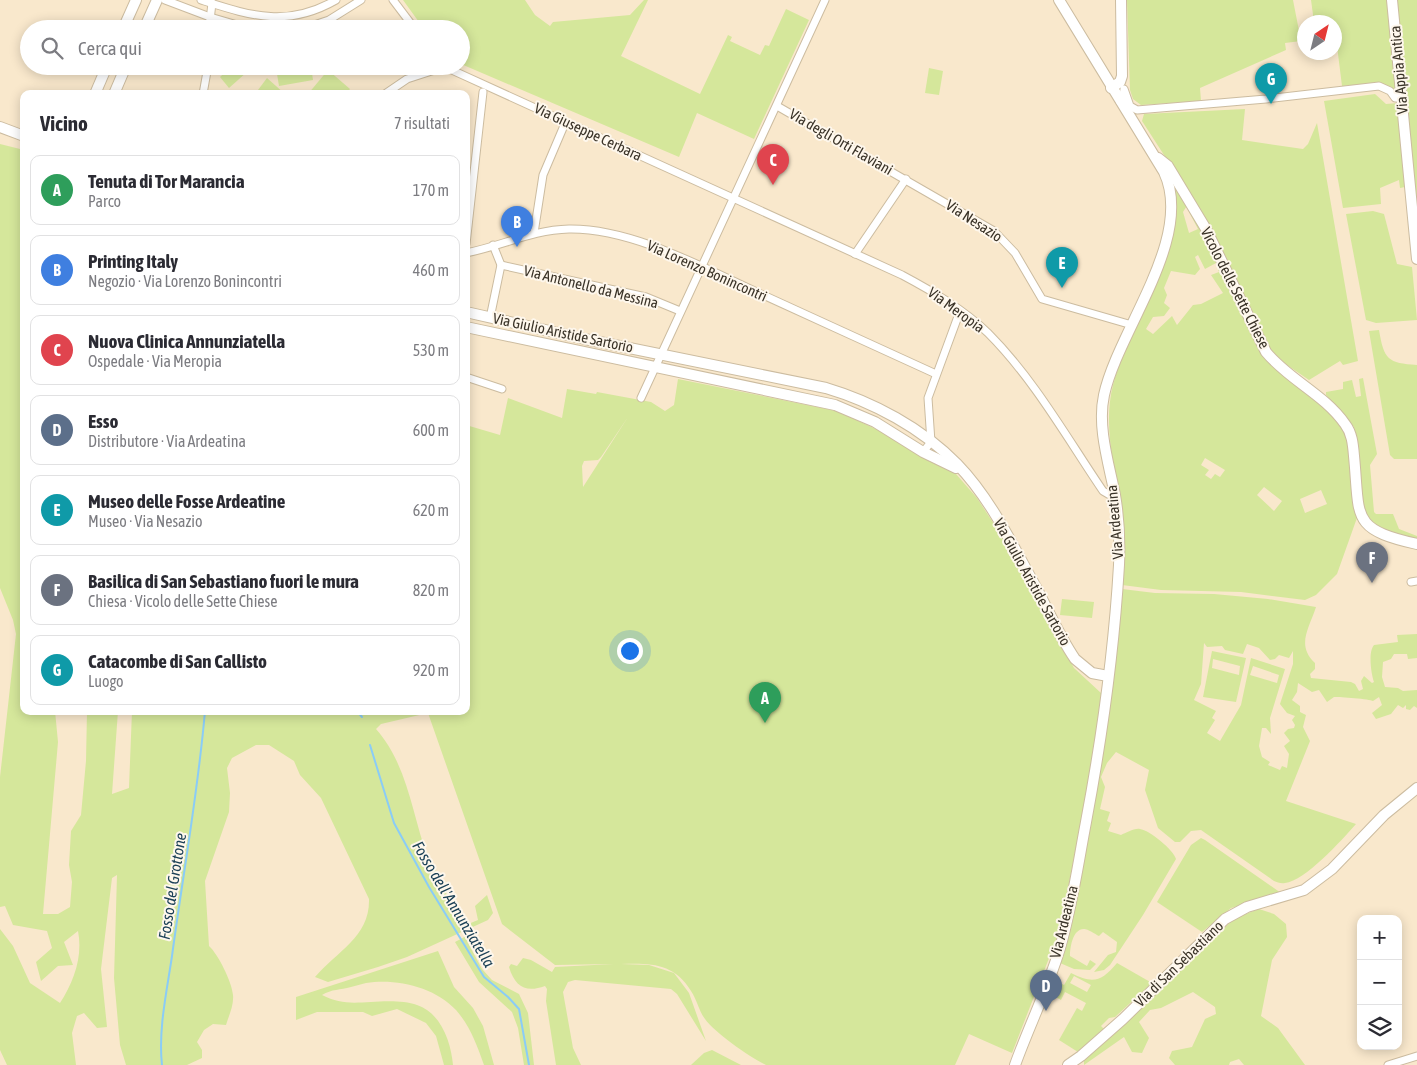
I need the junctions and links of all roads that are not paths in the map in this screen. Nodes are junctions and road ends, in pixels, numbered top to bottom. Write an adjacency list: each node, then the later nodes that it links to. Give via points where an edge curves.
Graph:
1 (136, 0): 15 (main road)
2 (157, 0): 16 (main road)
3 (165, 0): 14 (street)
4 (202, 0): 12 (street)
5 (336, 0): 12 (street, via 310,12 281,18 256,16)
6 (361, 0): 13 (street)
7 (394, 0): 20 (street)
8 (825, 0): 34 (street)
9 (1059, 0): 26 (main road, Via Ardeatina)
10 (1121, 0): 26 (main road, via 1122,76 1120,82)
11 (1392, 0): 32 (main road, Via Appia Antica)
12 (212, 3): 14 (street)
13 (351, 3): 19 (street)
14 (210, 17): 17 (street); 18 (street)
15 (127, 20)
16 (148, 20)
17 (210, 20)
18 (220, 20)
19 (326, 20)
20 (408, 20)
21 (103, 75): 27 (main road)
22 (122, 75): 28 (main road)
23 (206, 75): 29 (street)
24 (419, 75): 30 (street)
25 (463, 75): 42 (street, Via Giuseppe Cerbara)
26 (1111, 88): 33 (main road, Via Ardeatina)
27 (97, 90)
28 (116, 90)
29 (204, 90)
30 (391, 90)
31 (483, 92): 39 (street)
32 (1401, 98): 33 (street, via 1395,98 1390,91 1379,86 1137,110 1130,106 1124,89); 46 (main road, Via Appia Antica)
33 (1120, 102): 40 (main road, Via Ardeatina)
34 (777, 106): 41 (street, Via degli Orti Flaviani); 42 (street)
35 (0, 127): 37 (main road)
36 (563, 128): 44 (street, via 543,174)
37 (20, 134)
38 (470, 154): 39 (street)
39 (475, 154): 43 (street)
40 (1154, 156): 56 (main road, Via Ardeatina, via 1168,184 1170,215 1160,260); 70 (main road, Vicolo delle Sette Chiese, via 1168,166 1209,233 1266,352 1321,397 1348,427 1364,523 1379,534)
41 (906, 179): 48 (street); 56 (street, Via Nesazio, via 998,234 1015,253 1042,299)
42 (733, 199): 48 (street, Via Meropia); 51 (street)
43 (470, 204)
44 (534, 233): 45 (street, Via Lorenzo Bonincontri); 51 (street, Via Lorenzo Bonincontri, via 576,229 620,235)
45 (493, 245): 47 (street, Via Lorenzo Bonincontri); 50 (street)
46 (1416, 248): 49 (main road, Via Appia Antica)
47 (470, 252)
48 (855, 254): 53 (street, Via Meropia, via 922,286)
49 (1417, 259)
50 (501, 265): 52 (street, Via Antonello da Messina, via 646,297); 55 (street)
51 (701, 268): 52 (street); 60 (street, Via Lorenzo Bonincontri)
52 (680, 311): 58 (street)
53 (960, 311): 60 (street); 69 (street, Via Meropia, via 988,333 1012,359 1102,491)
54 (470, 312): 55 (main road, Via Giulio Aristide Sartorio)
55 (491, 313): 58 (main road, Via Giulio Aristide Sartorio)
56 (1132, 325): 69 (main road, Via Ardeatina, via 1103,400 1106,448)
57 (470, 327): 59 (main road, Via Giulio Aristide Sartorio)
58 (661, 354): 59 (street); 62 (main road, Via Giulio Aristide Sartorio)
59 (654, 367): 64 (main road, Via Giulio Aristide Sartorio); 65 (street)
60 (936, 374): 66 (street, via 927,404)
61 (470, 378): 63 (street)
62 (793, 380): 64 (street); 66 (main road, Via Giulio Aristide Sartorio, via 869,404)
63 (502, 389)
64 (790, 395): 67 (main road, Via Giulio Aristide Sartorio, via 835,405 862,416)
65 (640, 398)
66 (931, 442): 67 (street); 68 (main road, Via Giulio Aristide Sartorio)
67 (924, 452): 68 (main road, Via Giulio Aristide Sartorio)
68 (965, 474): 71 (main road, Via Giulio Aristide Sartorio, via 998,519 1075,659 1092,673)
69 (1115, 498): 71 (main road, Via Ardeatina, via 1119,558)
70 (1417, 544)
71 (1108, 676): 74 (main road, Via Ardeatina, via 1100,743 1064,930 1054,965)
72 (1417, 788): 75 (main road, Via di San Sebastiano, via 1384,815 1332,869 1304,890 1247,907 1225,919 1123,1019)
73 (1417, 1056): 76 (street)
74 (1015, 1065)
75 (1068, 1065)
76 (1388, 1065)

